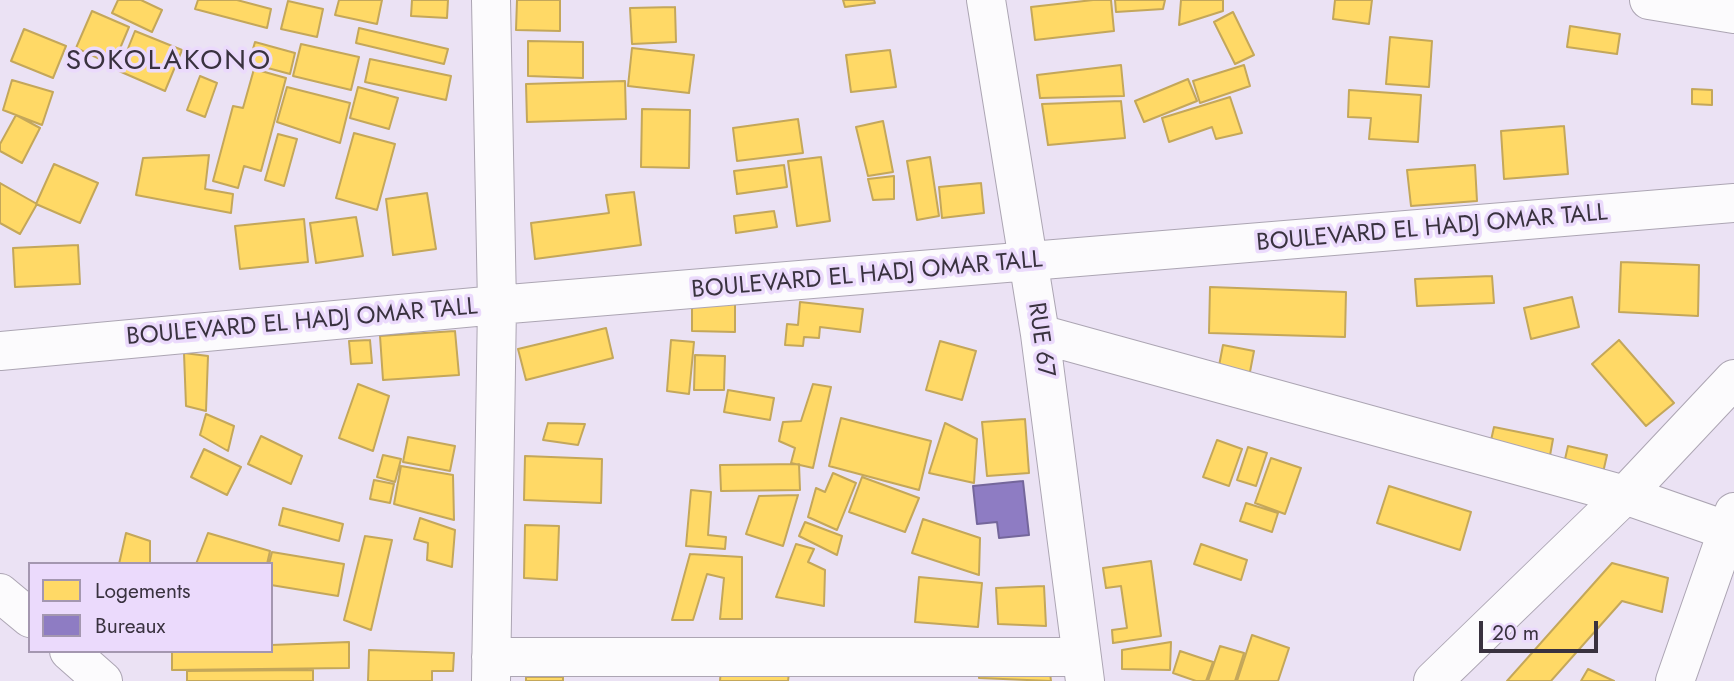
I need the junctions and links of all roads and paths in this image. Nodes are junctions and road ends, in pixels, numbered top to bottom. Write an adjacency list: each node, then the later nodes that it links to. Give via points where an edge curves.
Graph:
1 (491, 0): 7 (street)
2 (986, 0): 6 (street, RUE 67)
3 (1649, 0): 4 (street)
4 (1734, 14)
5 (1734, 203): 6 (street, BOULEVARD EL HADJ OMAR TALL)
6 (1028, 263): 7 (street, BOULEVARD EL HADJ OMAR TALL); 8 (street, RUE 67)
7 (497, 305): 9 (street, BOULEVARD EL HADJ OMAR TALL); 15 (street)
8 (1040, 334): 11 (street); 16 (street, RUE 67)
9 (0, 351)
10 (1734, 379): 11 (street)
11 (1625, 495): 12 (street); 17 (street)
12 (1732, 525): 18 (street)
13 (0, 593): 14 (street)
14 (28, 616)
15 (491, 669): 16 (street)
16 (1083, 669)
17 (1433, 681)
18 (1675, 681)

